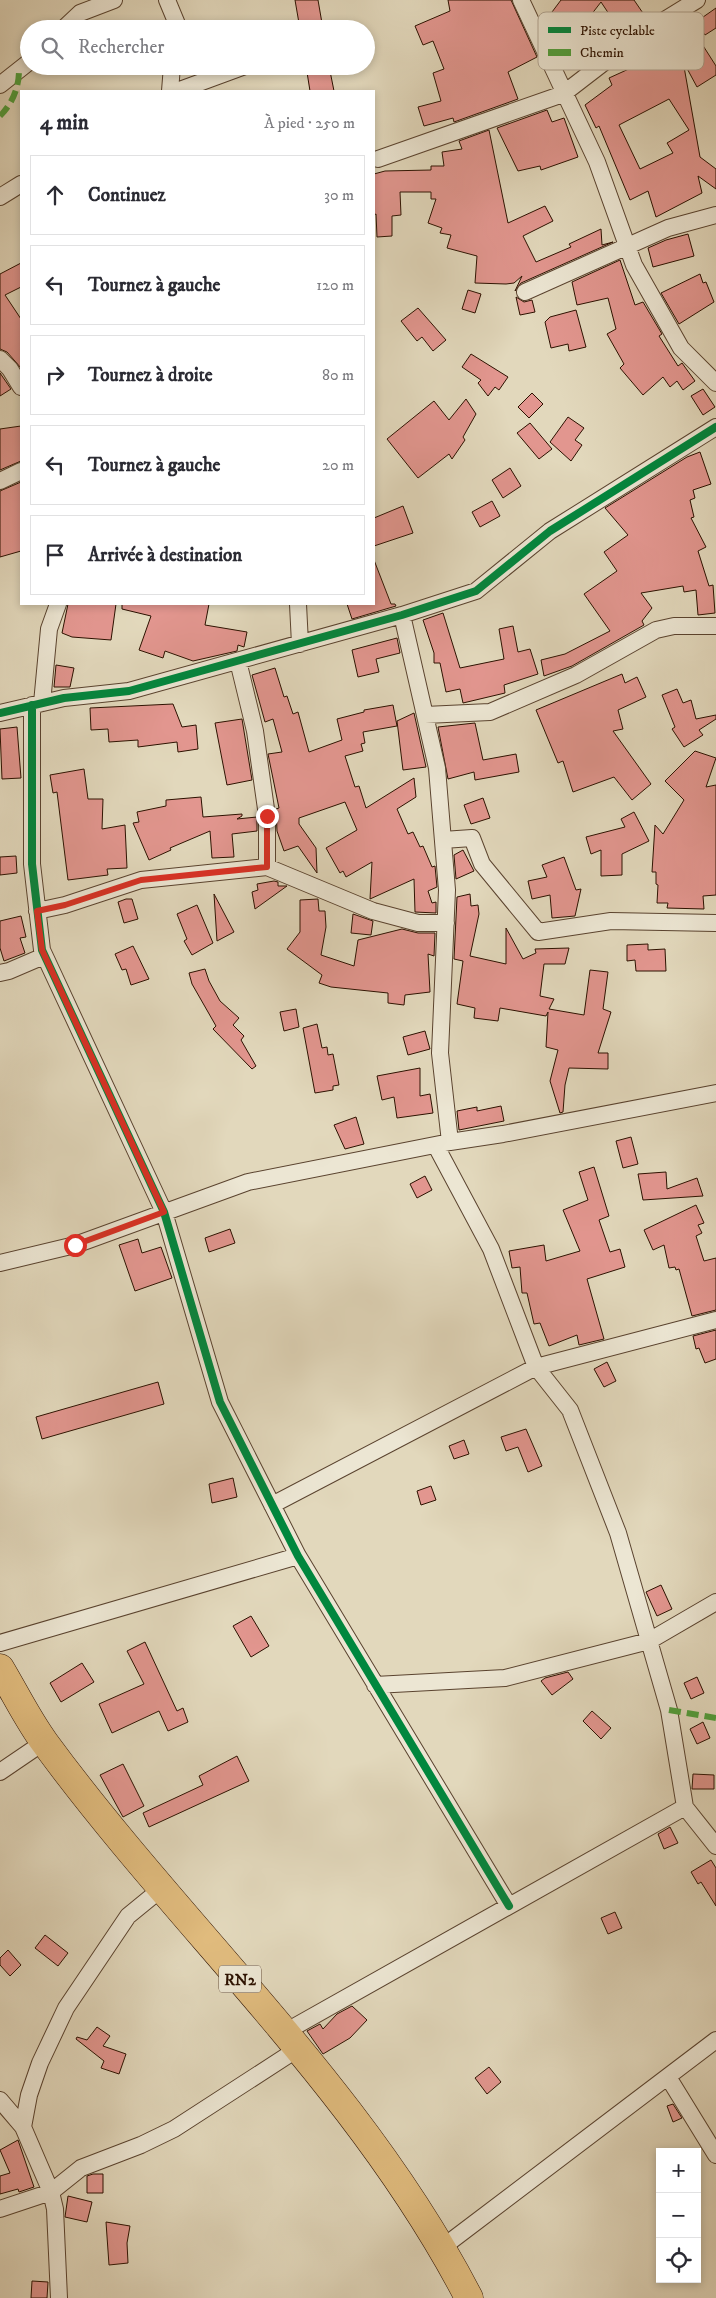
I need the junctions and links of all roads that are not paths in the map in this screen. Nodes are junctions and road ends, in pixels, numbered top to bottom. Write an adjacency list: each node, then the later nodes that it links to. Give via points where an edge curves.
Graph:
1 (114, 0): 5 (street)
2 (167, 0): 8 (street)
3 (521, 0): 9 (street)
4 (698, 0): 6 (street)
5 (76, 6): 7 (street)
6 (678, 12)
7 (68, 20)
8 (174, 20)
9 (538, 38)
10 (20, 69): 15 (street)
11 (552, 70): 18 (street)
12 (594, 70): 18 (street)
13 (171, 75): 16 (street)
14 (221, 75): 17 (street)
15 (0, 85)
16 (170, 90)
17 (181, 90)
18 (563, 94): 19 (street); 23 (street, via 597,162)
19 (378, 159)
20 (20, 185): 21 (street)
21 (0, 197)
22 (716, 215): 23 (street, via 668,228)
23 (628, 246): 24 (street); 26 (street, via 634,265 681,348)
24 (525, 292)
25 (0, 359): 27 (street)
26 (716, 383)
27 (20, 385)
28 (716, 427): 33 (street, via 550,531 476,591)
29 (20, 472): 30 (street)
30 (0, 482)
31 (58, 605): 37 (street, via 49,629)
32 (298, 605): 35 (street)
33 (402, 615): 35 (street); 39 (street)
34 (716, 626): 39 (street, via 674,626 656,630 576,675 490,712)
35 (300, 644): 36 (street)
36 (238, 661): 37 (street, via 129,690); 41 (street, via 255,731 267,816)
37 (37, 704): 38 (street); 42 (street, via 32,864)
38 (0, 712)
39 (425, 714): 40 (street, via 437,768)
40 (443, 840): 43 (street); 44 (street, via 472,838 482,864 538,932 611,921)
41 (267, 867): 42 (street, via 141,880); 43 (street, via 373,911 418,923)
42 (37, 911): 45 (street)
43 (446, 923): 48 (street, via 440,1053)
44 (716, 923)
45 (44, 956): 46 (street); 49 (street)
46 (0, 972)
47 (716, 1093): 48 (street)
48 (443, 1144): 49 (street, via 248,1182); 52 (street, via 491,1249)
49 (164, 1212): 50 (street, via 75,1245); 53 (street, via 220,1402)
50 (0, 1263)
51 (716, 1320): 52 (street)
52 (536, 1367): 53 (street); 56 (street, via 570,1410 618,1533)
53 (272, 1505): 54 (street)
54 (298, 1556): 57 (street); 59 (street)
55 (716, 1602): 56 (street)
56 (649, 1641): 59 (street, via 505,1678); 62 (street, via 669,1710)
57 (0, 1643)
58 (0, 1668): 60 (highway, RN2)
59 (375, 1685): 65 (street)
60 (44, 1742): 61 (street); 64 (highway, RN2)
61 (0, 1772)
62 (685, 1807): 63 (street); 65 (street)
63 (716, 1846)
64 (161, 1889): 66 (highway, RN2); 70 (street, via 128,1916 66,2008 40,2063)
65 (509, 1906): 66 (street)
66 (292, 2040): 72 (street, via 174,2129 81,2168); 74 (highway, RN2, via 380,2153)
67 (716, 2040): 68 (street)
68 (668, 2077): 71 (street); 74 (street)
69 (0, 2100): 70 (street)
70 (23, 2127): 72 (street)
71 (716, 2155)
72 (51, 2192): 73 (street); 75 (street, via 55,2209)
73 (0, 2209)
74 (443, 2248): 76 (highway, RN2)
75 (59, 2298)
76 (469, 2298)

